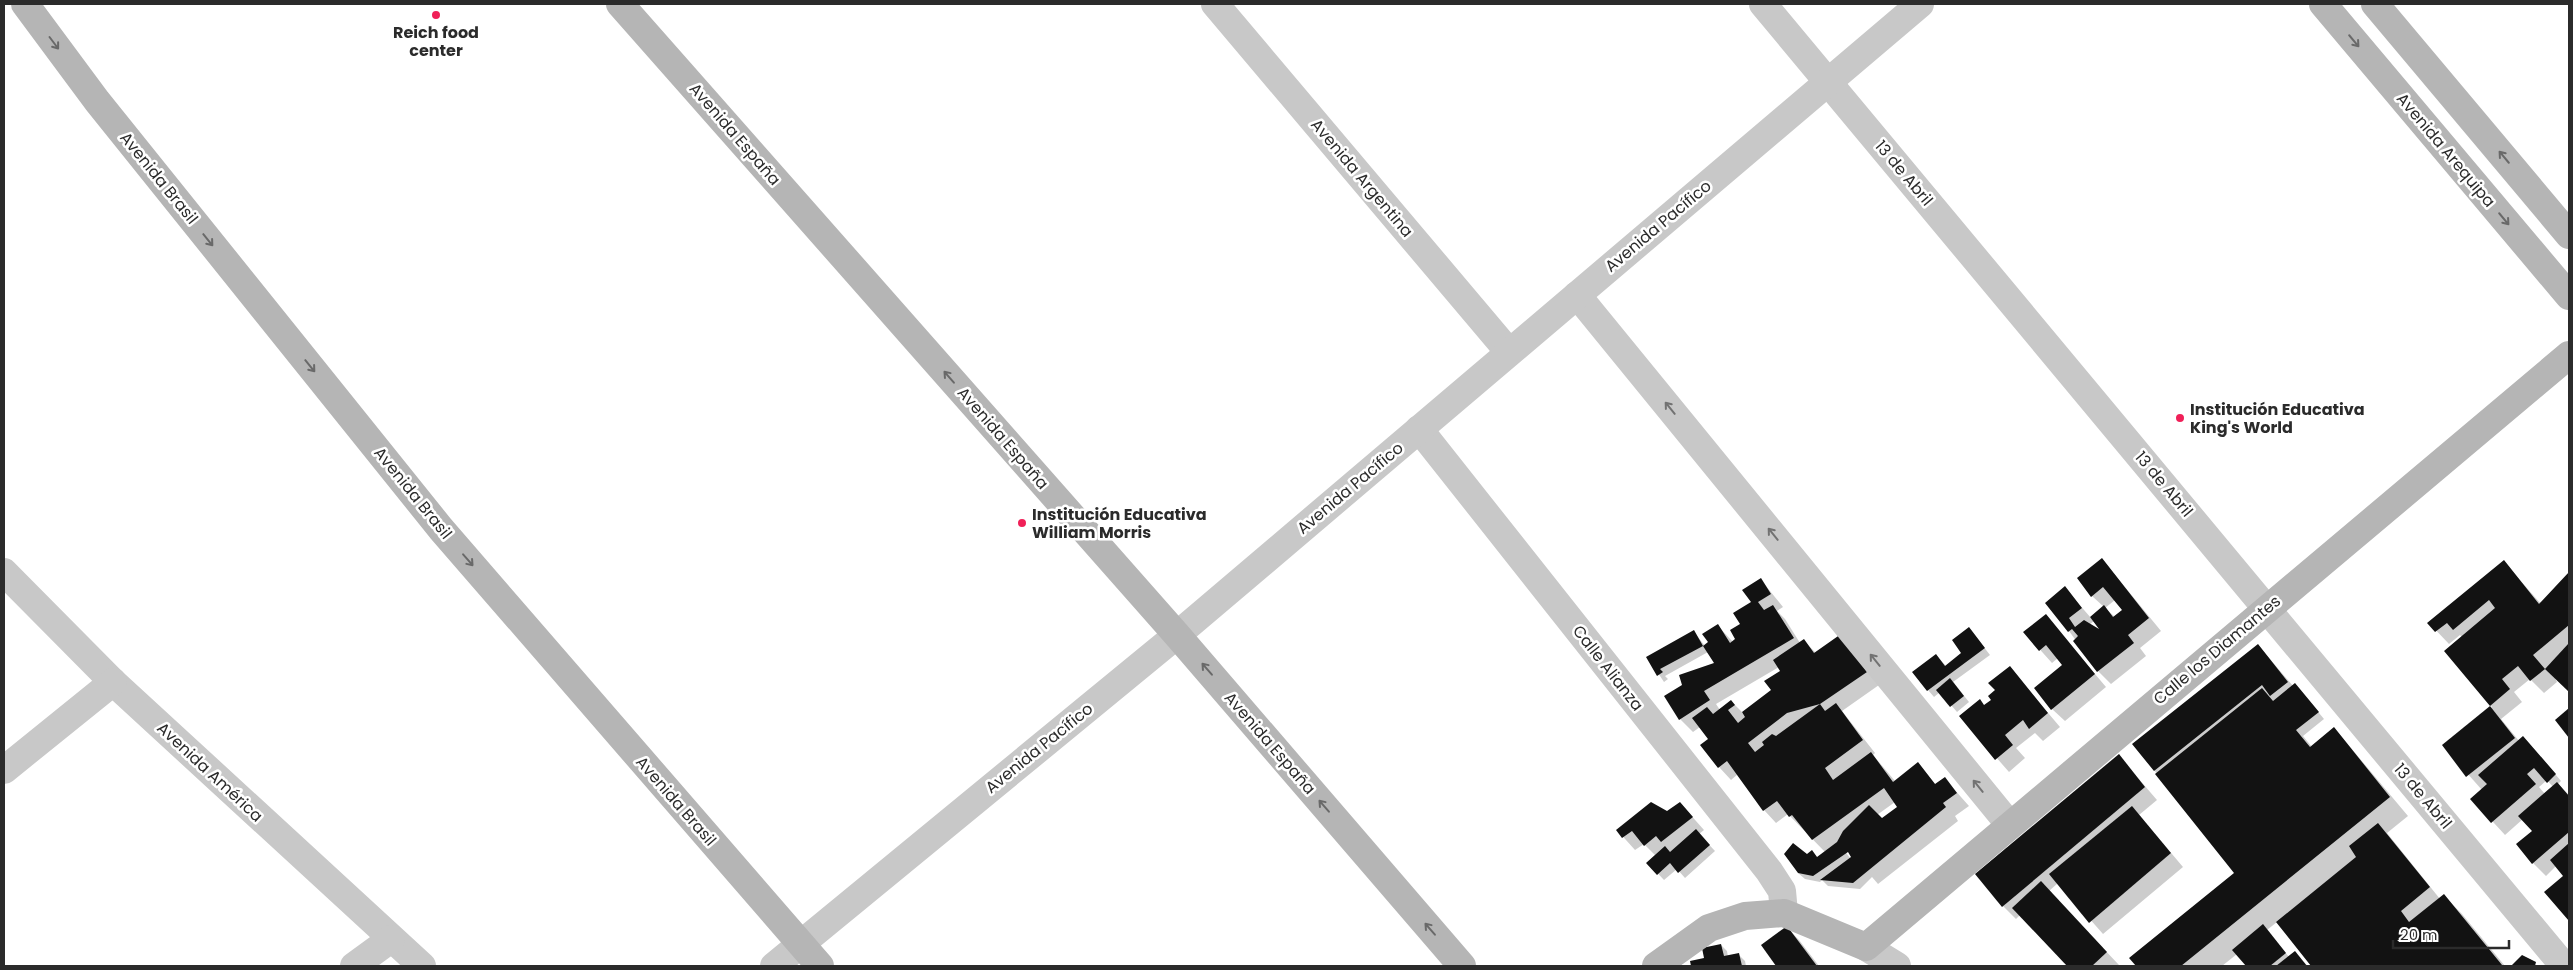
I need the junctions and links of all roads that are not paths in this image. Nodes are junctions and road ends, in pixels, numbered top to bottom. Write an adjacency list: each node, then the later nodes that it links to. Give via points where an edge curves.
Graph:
1 (25, 4): 23 (street, Avenida Brasil, one-way to 23, via 97,101 441,529)
2 (620, 4): 17 (street, Avenida España, one-way to 2)
3 (1215, 4): 12 (street, Avenida Argentina)
4 (1763, 4): 8 (street, 13 de Abril)
5 (1920, 4): 8 (street, Avenida Pacífico)
6 (2323, 4): 11 (street, Avenida Arequipa, one-way to 11)
7 (2375, 4): 9 (street, one-way to 7)
8 (1828, 82): 10 (street, Avenida Pacífico); 16 (street, 13 de Abril)
9 (2569, 235)
10 (1577, 294): 12 (street, Avenida Pacífico); 20 (street, one-way to 10)
11 (2569, 296)
12 (1509, 352): 14 (street, Avenida Pacífico)
13 (2569, 354): 16 (street, Calle los Diamantes)
14 (1419, 429): 17 (street, Avenida Pacífico); 21 (street, Calle Alianza, via 1768,871 1782,891)
15 (4, 572): 18 (street, Avenida América)
16 (2267, 608): 20 (street, Calle los Diamantes); 32 (street, 13 de Abril)
17 (1177, 634): 23 (street, Avenida Pacífico); 29 (street, Avenida España, one-way to 17)
18 (113, 682): 19 (street); 22 (street, Avenida América)
19 (4, 770)
20 (2009, 824): 24 (street, Calle los Diamantes)
21 (1784, 913): 24 (street); 30 (street, via 1745,916 1709,928)
22 (391, 939): 25 (street); 26 (street, Avenida América)
23 (801, 945): 27 (street, Avenida Pacífico); 28 (street, Avenida Brasil)
24 (1866, 947): 31 (street)
25 (354, 966)
26 (422, 966)
27 (774, 966)
28 (820, 966)
29 (1462, 966)
30 (1656, 966)
31 (1896, 966)
32 (2564, 966)

